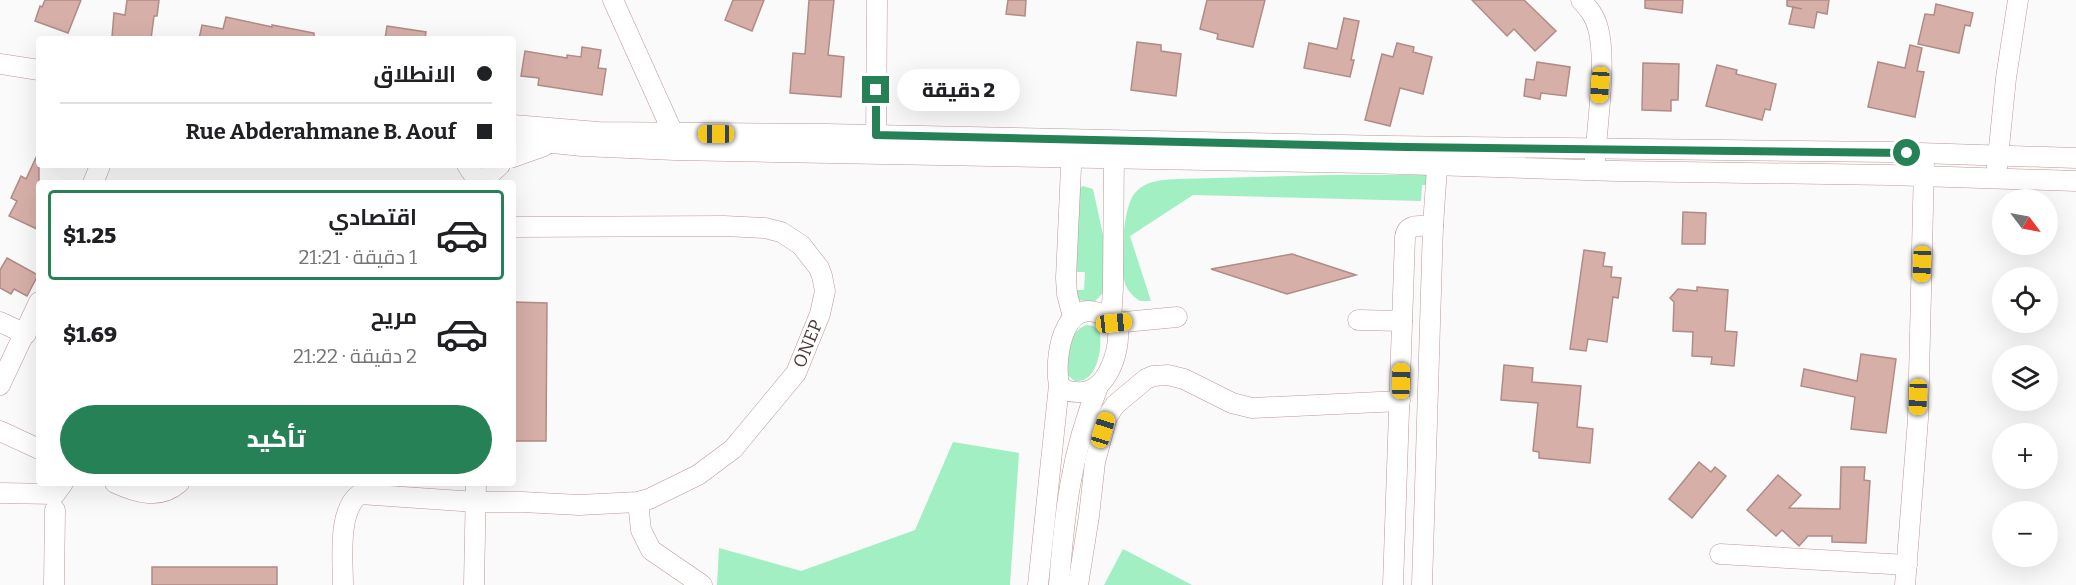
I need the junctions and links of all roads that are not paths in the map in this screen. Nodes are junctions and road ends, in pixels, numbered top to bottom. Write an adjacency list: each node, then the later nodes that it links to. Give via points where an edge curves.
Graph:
1 (614, 0): 11 (street)
2 (877, 0): 13 (street)
3 (1581, 0): 15 (street, via 1592,14 1600,36)
4 (2018, 0): 19 (street)
5 (0, 64): 6 (street)
6 (36, 70)
7 (0, 77): 8 (street)
8 (36, 83)
9 (516, 125): 11 (street)
10 (516, 139): 12 (street)
11 (674, 141): 12 (street); 13 (street)
12 (550, 143): 18 (street)
13 (876, 144): 14 (street)
14 (1072, 148): 16 (street); 33 (street, via 1066,278)
15 (1596, 148): 17 (street); 20 (street); 24 (street)
16 (1114, 149): 20 (street); 35 (street)
17 (1925, 153): 19 (street); 25 (street)
18 (516, 156)
19 (1998, 156): 21 (street); 26 (street)
20 (1438, 157): 24 (street); 30 (street)
21 (2076, 159)
22 (469, 168): 27 (street)
23 (497, 168): 28 (street)
24 (1594, 170): 25 (street)
25 (1924, 176): 26 (street); 54 (street, via 1917,419)
26 (1996, 178): 29 (street)
27 (479, 180)
28 (484, 180)
29 (2076, 181)
30 (1433, 226): 37 (street, via 1411,227 1406,232); 63 (street)
31 (516, 227): 51 (street, ONEP, via 765,228 781,232 801,245 822,276 825,291 820,314 796,373 733,449 698,475)
32 (36, 310): 39 (street)
33 (1073, 316): 35 (street, via 1093,312); 41 (street, via 1061,343)
34 (1177, 317): 35 (street)
35 (1113, 321): 42 (street, via 1118,329 1117,347)
36 (1359, 321): 37 (street)
37 (1402, 321): 43 (street)
38 (0, 322): 39 (street)
39 (26, 334): 40 (street)
40 (0, 385)
41 (1059, 385): 42 (street, via 1079,393); 59 (street)
42 (1098, 387): 60 (street, via 1071,473)
43 (1400, 401): 61 (street, via 1252,408 1232,403 1175,376 1146,379 1115,405 1107,417 1095,462); 62 (street)
44 (0, 431): 45 (street)
45 (36, 448)
46 (61, 486): 49 (street, via 55,494)
47 (124, 486): 48 (street, via 147,494)
48 (174, 486)
49 (0, 493)
50 (476, 493): 51 (street, ONEP, via 522,502); 56 (street, ONEP, via 360,494 350,506 345,522); 57 (street)
51 (638, 502): 58 (street, via 641,530 651,550)
52 (56, 510): 55 (street)
53 (1720, 554): 54 (street)
54 (1907, 565): 64 (street)
55 (54, 585)
56 (343, 585)
57 (474, 585)
58 (702, 585)
59 (1038, 585)
60 (1059, 585)
61 (1078, 585)
62 (1393, 585)
63 (1422, 585)
64 (1905, 585)

